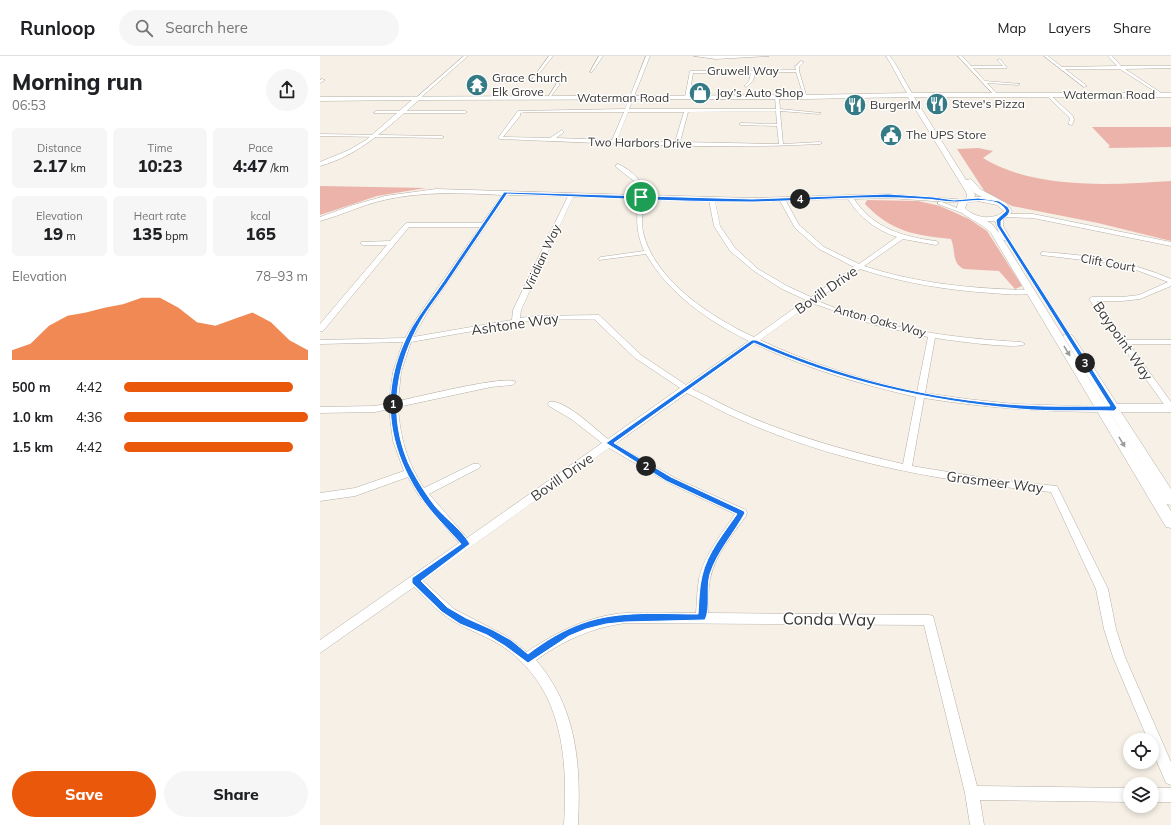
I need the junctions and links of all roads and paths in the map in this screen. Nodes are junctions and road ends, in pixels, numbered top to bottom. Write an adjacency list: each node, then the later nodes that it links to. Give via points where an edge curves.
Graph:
1 (466, 56): 37 (street)
2 (551, 56): 20 (street)
3 (601, 56): 17 (street)
4 (648, 56): 34 (street)
5 (696, 56): 6 (street)
6 (767, 56)
7 (888, 56): 29 (main road, via 899,77)
8 (960, 56): 13 (street)
9 (1046, 56): 15 (street)
10 (1110, 56): 16 (street)
11 (999, 60): 13 (street, via 1006,67)
12 (802, 62): 19 (street)
13 (971, 67): 21 (street)
14 (1171, 67): 16 (street)
15 (1061, 68): 16 (street); 25 (street)
16 (1121, 68): 27 (street)
17 (591, 71)
18 (753, 71): 19 (street, Gruwell Way); 24 (street, via 752,81); 35 (street, Gruwell Way, via 691,72)
19 (797, 71): 32 (street)
20 (532, 80)
21 (985, 82): 23 (street); 30 (street)
22 (558, 84): 33 (street)
23 (1018, 84)
24 (746, 86)
25 (1085, 86)
26 (1048, 95): 27 (main road, Waterman Road); 30 (main road, Waterman Road); 30 (main road, Waterman Road); 46 (street, via 1071,117)
27 (1162, 95): 28 (main road, Waterman Road)
28 (1171, 95)
29 (914, 96): 30 (main road, Waterman Road); 30 (main road, Waterman Road); 32 (main road, Waterman Road); 66 (main road, via 970,192); 67 (main road, via 972,185)
30 (997, 96)
31 (777, 97): 32 (main road, Waterman Road); 35 (main road, Waterman Road); 39 (street)
32 (806, 97)
33 (548, 98): 34 (main road, Waterman Road); 37 (main road, Waterman Road)
34 (632, 98): 35 (main road, Waterman Road); 38 (street)
35 (687, 98)
36 (320, 99): 37 (main road, Waterman Road)
37 (417, 99): 42 (main road)
38 (627, 110): 40 (street); 52 (street, Two Harbors Drive, via 518,112 500,138); 53 (street)
39 (778, 110): 40 (street); 44 (street); 47 (street)
40 (686, 111): 55 (street)
41 (376, 112): 42 (street)
42 (402, 112): 43 (street); 50 (main road)
43 (464, 112)
44 (819, 113)
45 (741, 124): 47 (street)
46 (1070, 124)
47 (779, 125): 56 (street)
48 (562, 131): 52 (street)
49 (320, 135): 50 (street)
50 (374, 136): 51 (street); 57 (main road, via 351,151)
51 (442, 136)
52 (552, 140): 53 (street, Two Harbors Drive)
53 (614, 142): 55 (street, Two Harbors Drive)
54 (820, 143): 56 (street, Two Harbors Drive)
55 (677, 144): 56 (street, Two Harbors Drive)
56 (781, 145)
57 (320, 164)
58 (618, 166): 61 (street, via 634,178)
59 (506, 193): 60 (street); 73 (street, via 436,191 408,194 365,203); 74 (street)
60 (571, 195): 61 (street); 87 (street, Viridian Way, via 517,310)
61 (641, 197): 65 (street); 80 (street, via 639,227)
62 (850, 197): 63 (street); 64 (street); 75 (street, via 864,218)
63 (923, 198): 66 (street); 69 (street)
64 (782, 199): 65 (street); 83 (street, via 792,222 803,233 827,250)
65 (712, 200): 86 (street, Anton Oaks Way, via 713,216 717,226 734,251 771,280)
66 (967, 200): 67 (main road); 69 (main road, via 961,205)
67 (994, 201): 68 (main road)
68 (1003, 205): 71 (street); 72 (main road, via 1008,211)
69 (964, 212): 70 (main road)
70 (974, 216): 72 (main road, via 990,219); 85 (main road, via 994,232)
71 (1033, 216): 72 (street); 79 (street)
72 (1002, 217): 102 (main road, via 998,220 999,226)
73 (320, 219)
74 (484, 225): 77 (street, via 407,225); 90 (street)
75 (901, 237): 78 (street); 83 (street, Bovill Drive)
76 (363, 242): 77 (street)
77 (392, 243): 88 (street)
78 (936, 243)
79 (1171, 244)
80 (647, 252): 82 (street); 91 (street, via 657,268 694,304)
81 (1043, 254): 84 (street, Clift Court, via 1124,265 1149,271)
82 (601, 259)
83 (859, 266): 85 (street, via 937,287); 86 (street, Bovill Drive)
84 (1171, 282): 93 (street, Baypoint Way, via 1140,297 1092,299)
85 (1032, 292): 102 (main road, one-way to 102)
86 (811, 300): 89 (street, Anton Oaks Way, via 858,318); 91 (street, Bovill Drive)
87 (516, 321): 90 (street, Ashtone Way); 97 (street, Ashtone Way, via 554,317 596,317 634,353)
88 (320, 328)
89 (932, 335): 95 (street, Anton Oaks Way, via 971,341); 98 (street)
90 (408, 340): 92 (street, Ashtone Way); 100 (street, via 396,376)
91 (754, 341): 97 (street, Bovill Drive); 98 (street, via 835,373)
92 (320, 342)
93 (1123, 342): 94 (street); 101 (street, Baypoint Way)
94 (1171, 342)
95 (1020, 344)
96 (512, 382): 100 (street, via 491,384)
97 (687, 388): 104 (street, Bovill Drive); 106 (street, Grasmeer Way, via 728,410 783,433 863,458)
98 (921, 394): 102 (street, via 958,401 1022,407); 106 (street)
99 (552, 404): 104 (street, via 563,408)
100 (393, 406): 103 (street, via 359,410); 107 (street, via 397,440)
101 (1171, 408): 102 (main road)
102 (1108, 409): 110 (main road); 111 (main road, one-way to 111)
103 (320, 410)
104 (609, 443): 112 (street, Bovill Drive); 114 (street, via 669,479 742,513 718,549 708,570)
105 (476, 466): 108 (street)
106 (907, 468): 117 (street, Grasmeer Way, via 988,483 1054,489 1096,574 1119,657)
107 (409, 472): 108 (street); 109 (street, via 363,491)
108 (422, 493): 112 (street)
109 (320, 497)
110 (1171, 500)
111 (1171, 523)
112 (466, 544): 113 (street, Bovill Drive)
113 (415, 580): 115 (street, Bovill Drive); 116 (street, via 444,610 490,632)
114 (702, 617): 116 (street, Conda Way, via 606,620 566,634); 118 (street, Conda Way, via 929,620)
115 (320, 647)
116 (528, 659): 122 (street, via 552,693 561,711 568,736 573,770)
117 (1171, 778)
118 (972, 793): 119 (street); 123 (street, Conda Way)
119 (1123, 795)
120 (1159, 795): 121 (street)
121 (1171, 795)
122 (572, 825)
123 (977, 825)

